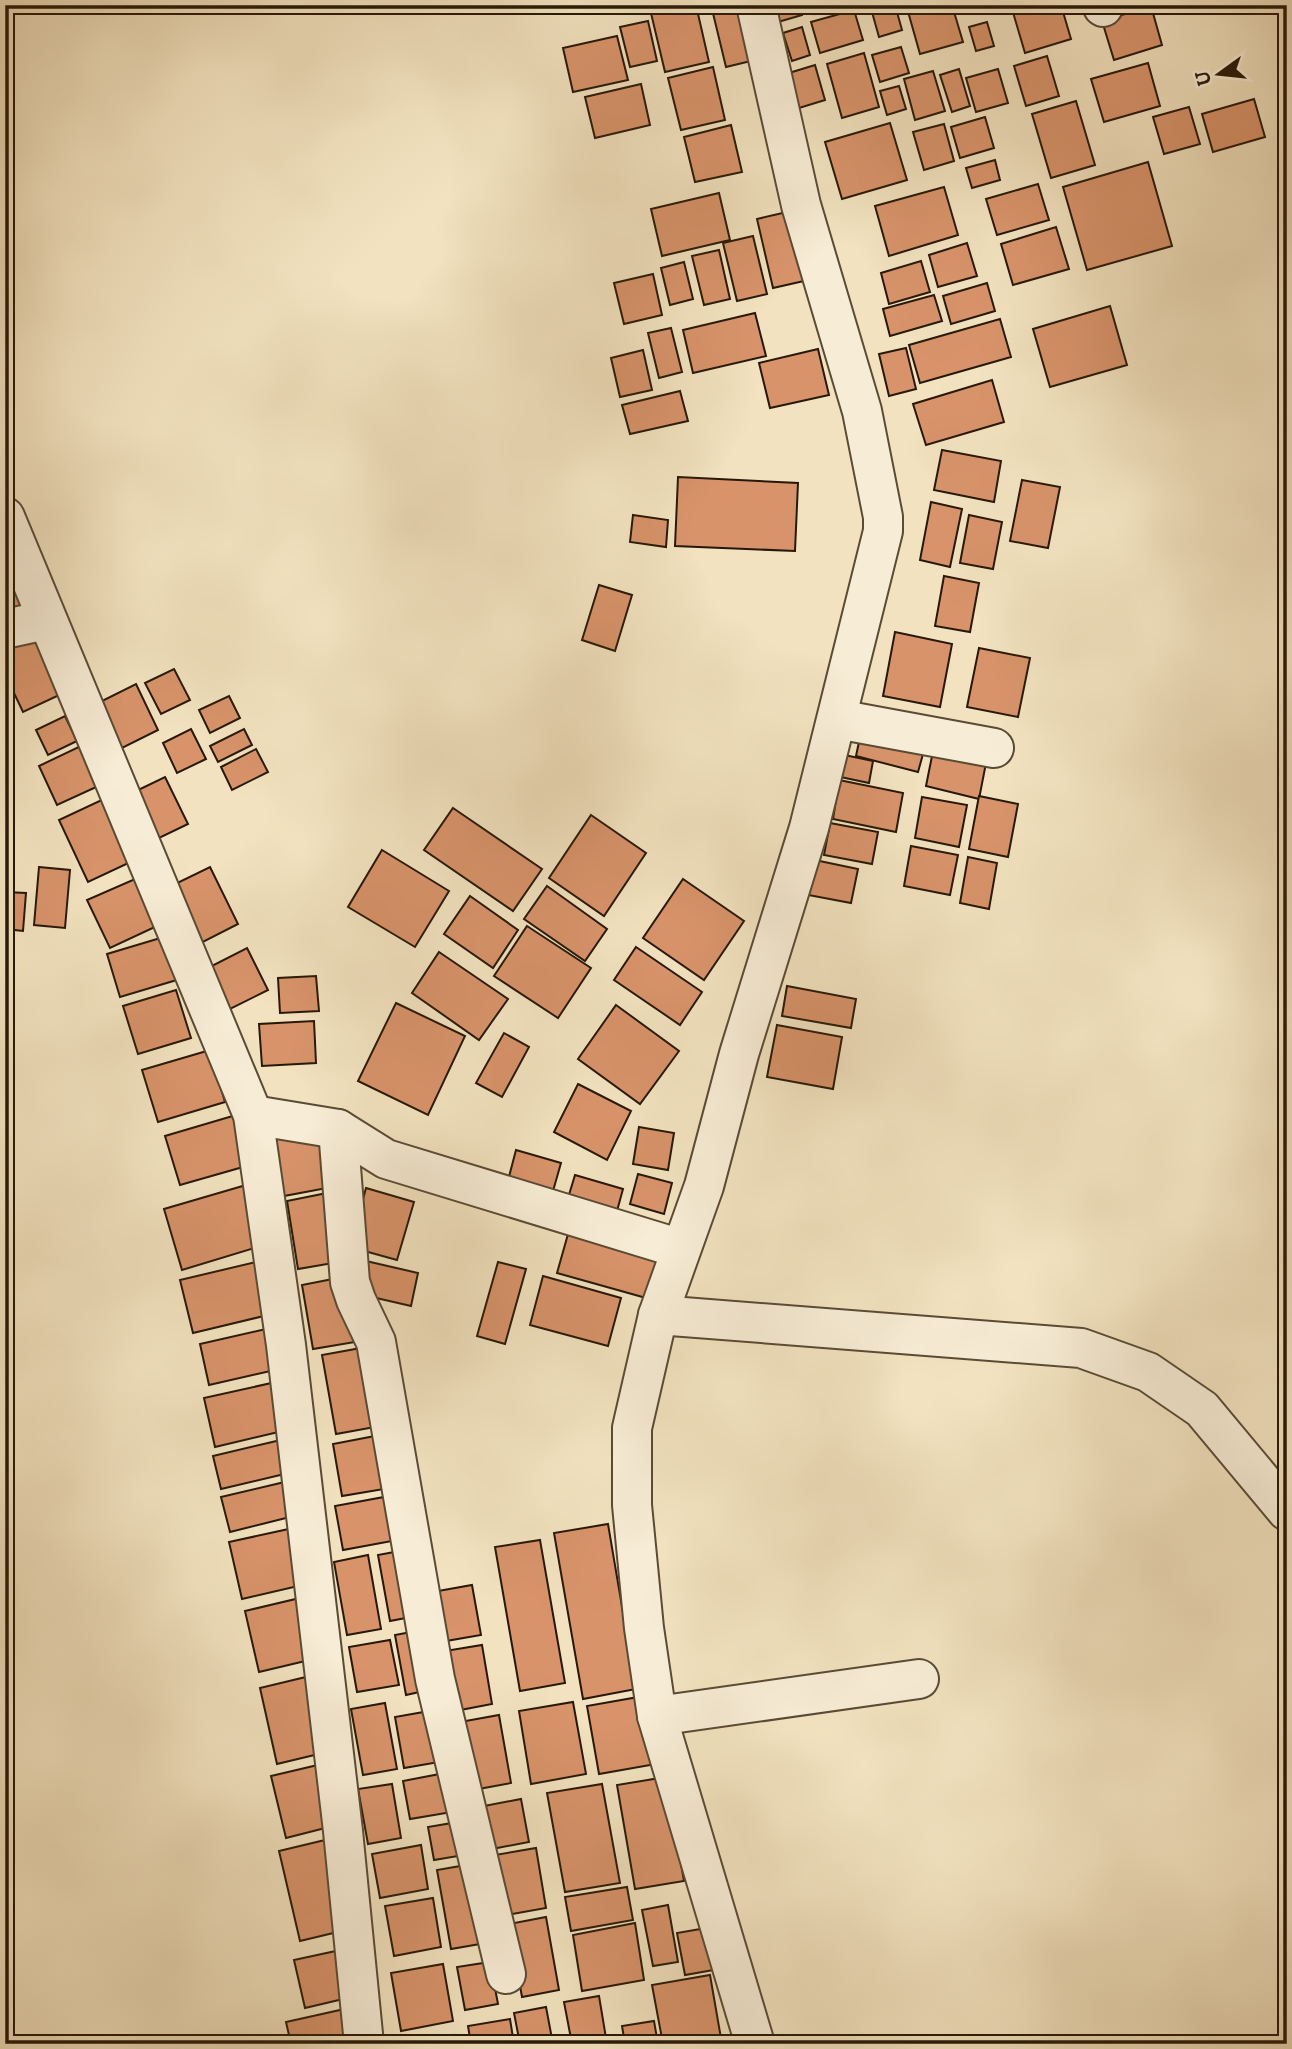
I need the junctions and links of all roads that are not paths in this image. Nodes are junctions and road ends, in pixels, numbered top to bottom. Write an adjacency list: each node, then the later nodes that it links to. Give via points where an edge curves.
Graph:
1 (756, 5): 5 (street, via 801,205 862,411 883,517)
2 (5, 517): 3 (street)
3 (46, 620): 4 (street); 7 (street)
4 (5, 629)
5 (837, 719): 6 (street); 9 (street, via 704,1186)
6 (993, 748)
7 (253, 1115): 8 (street); 15 (street, via 286,1345)
8 (338, 1129): 9 (street, via 386,1159); 14 (street, via 351,1282 376,1342 435,1679)
9 (681, 1250): 10 (street)
10 (658, 1315): 11 (street, via 1081,1348 1148,1372 1202,1409); 13 (street, via 632,1428 632,1505 643,1628)
11 (1287, 1511)
12 (919, 1679): 13 (street)
13 (657, 1716): 16 (street)
14 (506, 1974)
15 (364, 2044)
16 (755, 2044)

